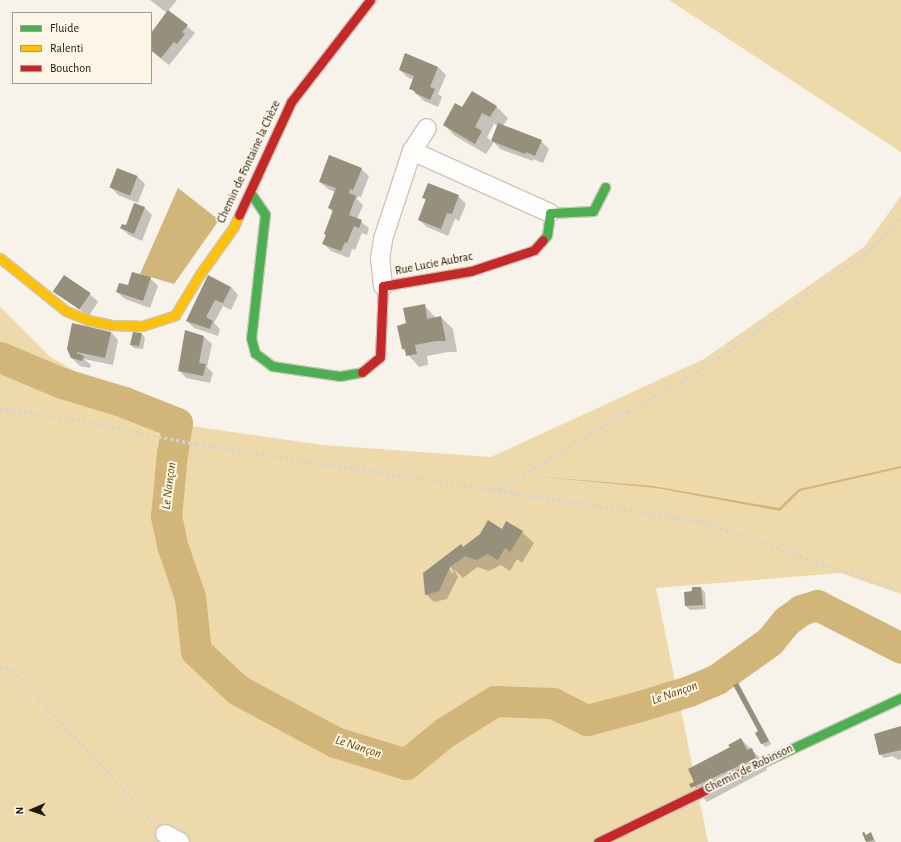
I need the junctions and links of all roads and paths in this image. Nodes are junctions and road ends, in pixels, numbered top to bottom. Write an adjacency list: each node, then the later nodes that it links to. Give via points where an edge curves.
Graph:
1 (370, 0): 5 (street, Chemin de Fontaine la Chèze, via 291,102)
2 (427, 128): 3 (street)
3 (412, 151): 6 (street); 9 (street, via 383,239 380,260)
4 (606, 187): 6 (street, via 593,211)
5 (250, 192): 8 (street, Chemin de Fontaine la Chèze, via 233,228 175,315 142,326 112,325 88,320 66,311); 9 (street, Rue Lucie Aubrac, via 265,214 251,338 255,353 272,366 340,376 364,372 380,357)
6 (550, 213): 9 (street, Rue Lucie Aubrac, via 547,234 534,250 471,270)
7 (901, 217): 11 (path, via 869,251 698,372)
8 (0, 258)
9 (383, 286)
10 (0, 408): 11 (path, via 94,423 196,444)
11 (497, 490): 12 (path, via 703,522)
12 (901, 591)
13 (0, 666): 15 (path, via 13,670)
14 (901, 698): 16 (street, Chemin de Robinson, via 759,763)
15 (173, 838)
16 (598, 842)

